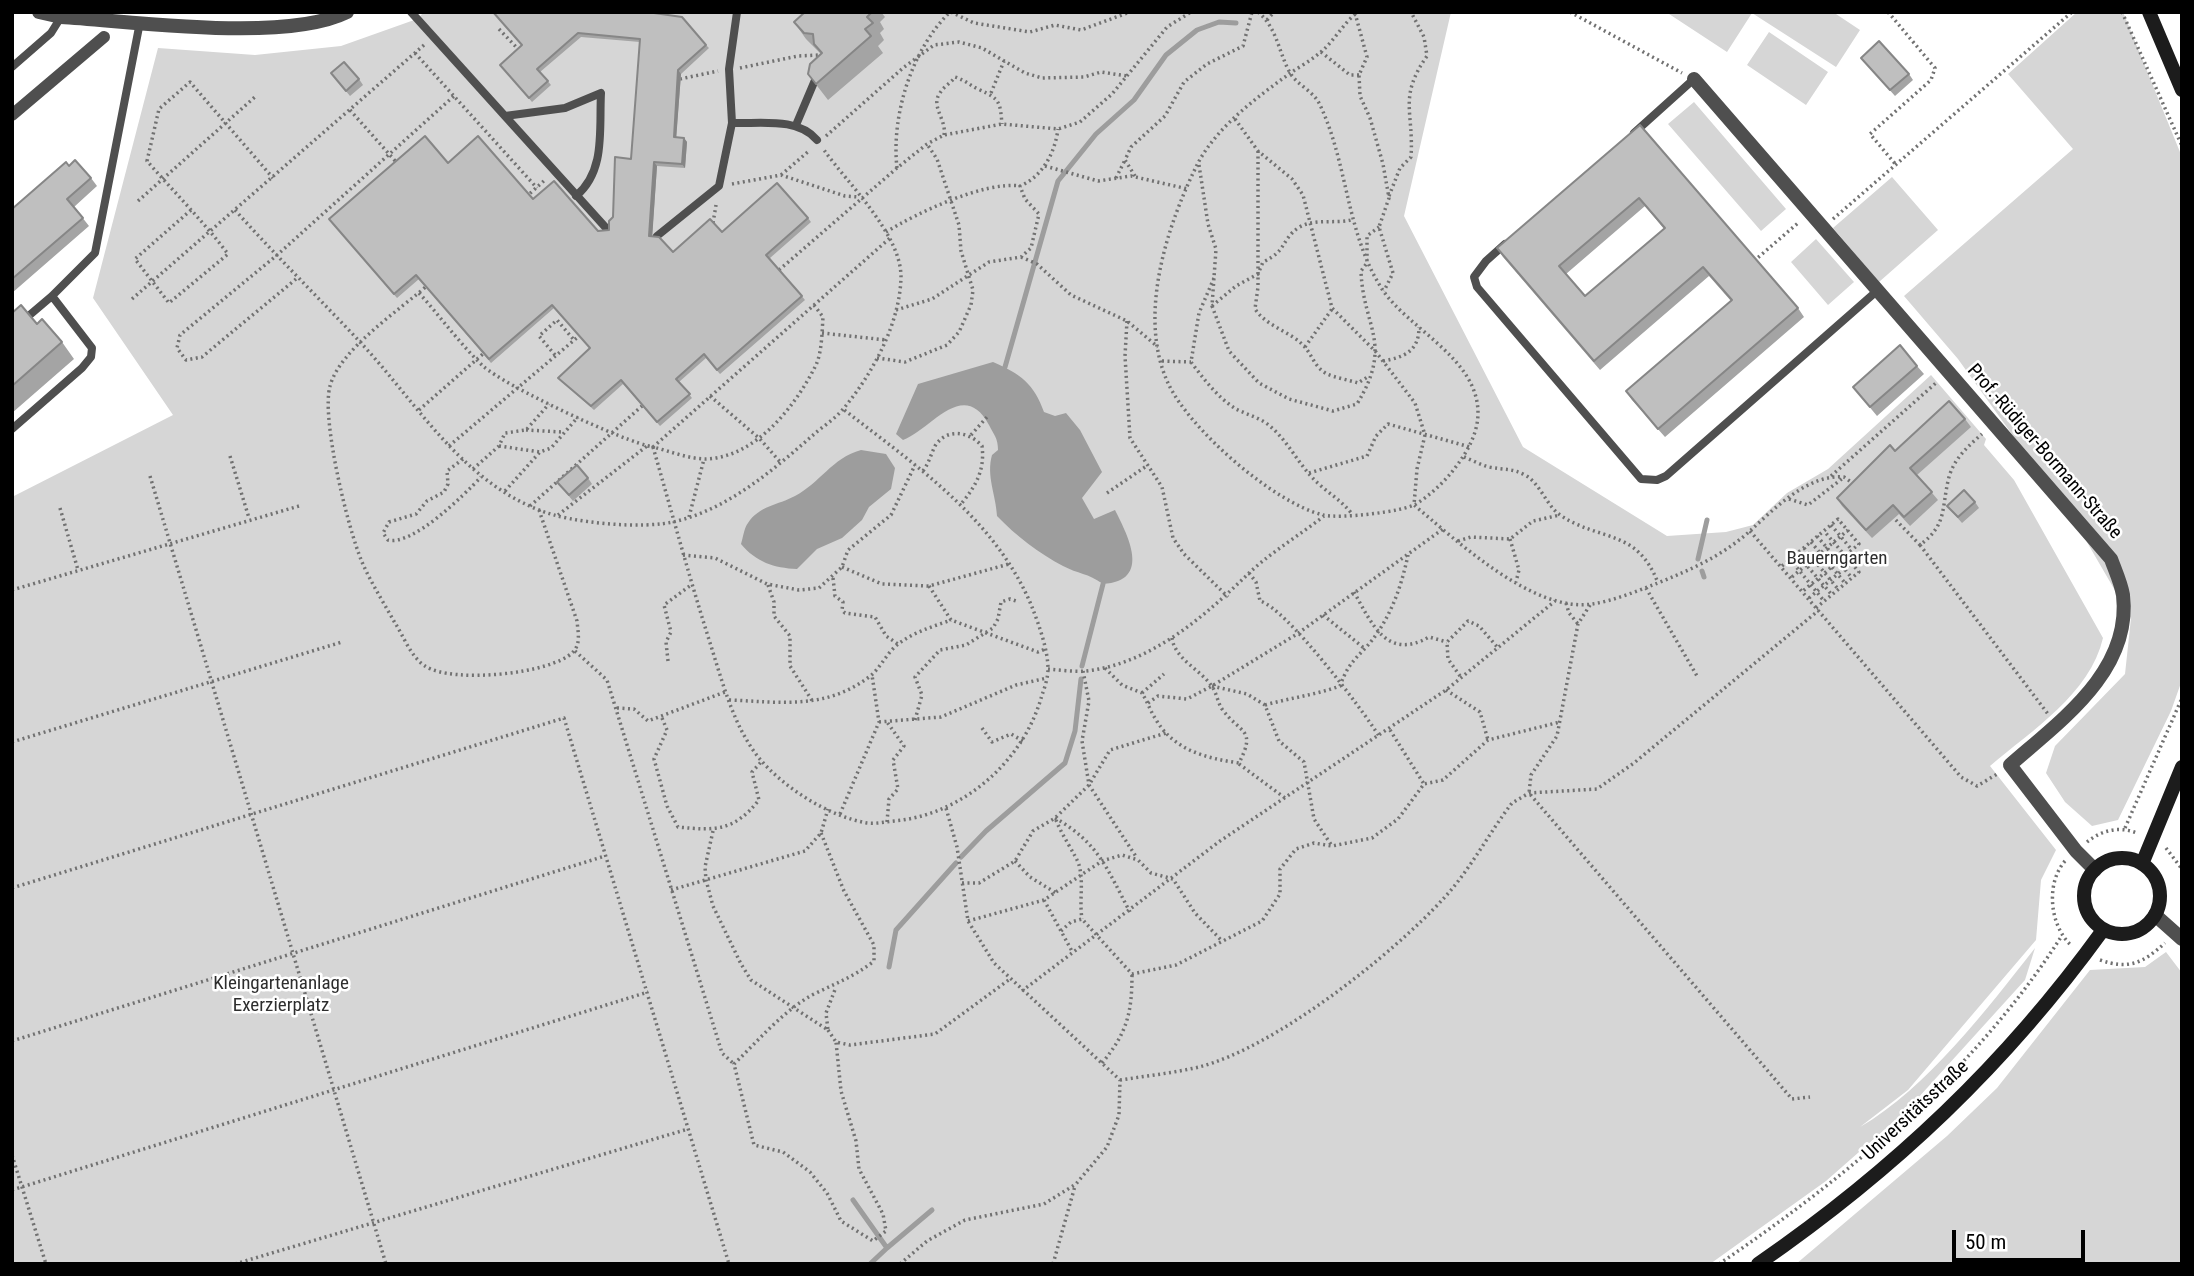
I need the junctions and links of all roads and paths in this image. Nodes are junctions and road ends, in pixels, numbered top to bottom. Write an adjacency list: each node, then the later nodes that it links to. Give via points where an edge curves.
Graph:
1 (39, 12): 18 (street)
2 (347, 12): 20 (street, via 330,20 253,29)
3 (411, 12): 23 (lane)
4 (737, 12): 31 (lane)
5 (951, 12): 6 (path, via 974,23 1030,32 1055,25 1081,30); 28 (path)
6 (1130, 12)
7 (1191, 12): 34 (path, via 1167,27)
8 (1252, 12): 57 (path, via 1242,46 1184,82 1165,116 1131,147)
9 (1258, 12): 19 (path)
10 (1274, 12): 19 (path)
11 (1411, 12): 75 (path, via 1424,37 1427,56 1412,77 1407,99 1413,129 1411,157 1401,168)
12 (1570, 12): 36 (path)
13 (1888, 12): 61 (path, via 1935,68 1931,80 1870,134)
14 (2072, 12): 61 (path)
15 (2122, 12): 54 (path)
16 (2149, 12): 37 (main road)
17 (1355, 13): 25 (path); 33 (path, via 1367,57)
18 (61, 18): 20 (street); 30 (lane, via 51,33)
19 (1267, 20): 32 (path)
20 (140, 22): 106 (lane, via 95,253)
21 (499, 29): 24 (path, via 519,50)
22 (104, 37): 42 (street)
23 (433, 37): 26 (path); 43 (lane)
24 (527, 43)
25 (1321, 52): 32 (path); 33 (path, via 1350,75)
26 (415, 53): 40 (path); 41 (path)
27 (820, 55): 31 (path); 48 (lane, via 812,93)
28 (914, 59): 29 (path, via 934,45 959,42); 52 (path); 62 (path, via 903,101)
29 (1004, 61): 34 (path, via 1042,78 1101,72); 38 (path)
30 (12, 67)
31 (729, 69): 35 (path); 46 (lane)
32 (1290, 74): 44 (path); 82 (path, via 1319,102)
33 (1359, 75): 75 (path, via 1360,96 1374,129)
34 (1127, 76): 49 (path, via 1096,110)
35 (680, 79)
36 (1694, 79): 51 (lane); 81 (street, Prof.-Rüdiger-Bormann-Straße)
37 (2182, 90)
38 (991, 93): 47 (path, via 1001,110); 50 (path, via 955,77 940,92 936,106 946,127)
39 (256, 96): 45 (path)
40 (454, 96): 56 (path); 71 (path)
41 (350, 110): 56 (path); 65 (path)
42 (12, 115)
43 (505, 116): 63 (lane); 73 (lane, via 565,108 601,93 598,164 590,184)
44 (1235, 119): 55 (path); 58 (path)
45 (225, 123): 65 (path); 68 (path); 68 (path, via 190,82 159,109 147,161)
46 (732, 123): 48 (lane); 69 (lane)
47 (1002, 124): 49 (path); 50 (path)
48 (796, 125): 52 (lane)
49 (1058, 130): 60 (path)
50 (944, 135): 53 (path)
51 (1631, 136)
52 (818, 141): 64 (path); 74 (path)
53 (927, 144): 62 (path); 77 (path)
54 (2182, 146)
55 (1258, 151): 83 (path, via 1292,179 1303,195); 98 (path)
56 (389, 154): 59 (path); 92 (path)
57 (1125, 160): 66 (path); 67 (path)
58 (1198, 162): 72 (path); 97 (path)
59 (398, 164)
60 (1045, 166): 67 (path, via 1098,181); 70 (path)
61 (1897, 166): 85 (path)
62 (897, 168): 74 (path)
63 (554, 172): 71 (path); 73 (lane)
64 (782, 175): 69 (path); 74 (path)
65 (273, 177): 80 (path)
66 (1135, 177): 67 (path); 72 (path)
67 (1116, 178)
68 (163, 179): 76 (path); 79 (path)
69 (719, 186): 90 (lane)
70 (1020, 186): 77 (path, via 980,191); 93 (path, via 1040,218 1031,248)
71 (537, 188): 78 (path)
72 (1188, 189): 120 (path, via 1165,244 1155,290)
73 (576, 196): 86 (lane)
74 (859, 198): 87 (path); 96 (path)
75 (1389, 198): 84 (path)
76 (138, 201)
77 (952, 202): 87 (path); 99 (path)
78 (518, 204)
79 (191, 210): 88 (path); 102 (path, via 135,259)
80 (235, 210): 88 (path); 92 (path)
81 (1811, 213): 85 (street, Prof.-Rüdiger-Bormann-Straße); 94 (path)
82 (1352, 219): 83 (path, via 1339,223 1325,220); 95 (path)
83 (1311, 226): 98 (path, via 1299,226 1278,255 1263,262); 110 (path)
84 (1379, 227): 95 (path, via 1367,236); 104 (path, via 1394,273)
85 (1823, 227): 103 (street, Prof.-Rüdiger-Bormann-Straße)
86 (607, 229)
87 (886, 232): 91 (path)
88 (212, 233): 102 (path); 102 (path, via 228,254 169,303)
89 (1517, 234): 103 (lane, via 1479,269 1474,277 1477,287 1641,479 1666,476)
90 (657, 236)
91 (890, 239): 108 (path); 111 (path, via 901,275)
92 (276, 256): 101 (path); 101 (path, via 180,335 177,348 186,359 202,357)
93 (1021, 257): 99 (path, via 989,262); 112 (path, via 1037,264 1071,295)
94 (1754, 261)
95 (1367, 263): 104 (path); 122 (path, via 1361,283)
96 (779, 270)
97 (1217, 272): 109 (path); 129 (path, via 1199,313)
98 (1258, 274): 109 (path); 121 (path, via 1255,309 1261,318)
99 (968, 276): 111 (path, via 932,299); 125 (path, via 973,290 971,305 959,332 947,345 905,362)
100 (436, 277): 105 (path)
101 (296, 278): 119 (path)
102 (152, 282): 107 (path)
103 (1878, 290): 130 (street, Prof.-Rüdiger-Bormann-Straße)
104 (1384, 291): 113 (path, via 1395,307)
105 (419, 293): 119 (path); 126 (path)
106 (52, 296): 114 (lane); 141 (lane, via 80,329 92,348 91,357)
107 (132, 299)
108 (814, 305): 115 (path, via 822,317); 133 (path)
109 (1212, 306): 131 (path, via 1229,351 1259,383 1289,399 1333,411 1357,404)
110 (1332, 308): 121 (path); 122 (path)
111 (895, 310): 118 (path)
112 (1127, 321): 120 (path); 160 (path, via 1125,396 1130,438)
113 (1419, 326): 128 (path, via 1414,349); 152 (path, via 1467,374 1479,412)
114 (12, 330)
115 (822, 333): 118 (path); 147 (path, via 817,363)
116 (579, 336): 117 (path)
117 (574, 340): 124 (path); 124 (path, via 557,320 539,336)
118 (886, 340): 125 (path)
119 (361, 343): 137 (path); 263 (path, via 341,364 330,385 326,412 358,552 412,652 425,666 452,676 484,676 563,659)
120 (1157, 347): 127 (path)
121 (1305, 347): 131 (path, via 1312,362 1327,374 1359,383)
122 (1376, 352): 128 (path); 131 (path)
123 (484, 353): 126 (path)
124 (555, 356): 132 (path)
125 (877, 358): 136 (path)
126 (478, 360): 132 (path); 137 (path)
127 (1162, 360): 129 (path); 182 (path, via 1167,382 1222,451 1278,494)
128 (1383, 361): 146 (path, via 1415,403)
129 (1191, 362): 163 (path, via 1235,408 1264,421 1286,440)
130 (1949, 372): 140 (street, Prof.-Rüdiger-Bormann-Straße); 165 (path)
131 (1371, 375)
132 (519, 387): 134 (path); 148 (path)
133 (710, 396): 147 (path); 151 (path)
134 (550, 403): 138 (path); 142 (path)
135 (642, 406): 144 (path)
136 (844, 409): 158 (path); 159 (path)
137 (419, 410): 148 (path)
138 (578, 417): 143 (path); 144 (path)
139 (987, 417): 145 (path)
140 (1994, 424): 198 (path, via 1963,449 1950,475 1943,519); 322 (street, Prof.-Rüdiger-Bormann-Straße, via 2111,558 2123,594 2122,623 2112,657 2098,681 2010,765)
141 (12, 429)
142 (526, 430): 143 (path); 149 (path, via 505,433)
143 (562, 432): 153 (path, via 551,448)
144 (612, 432): 150 (path); 175 (path)
145 (971, 435): 162 (path, via 945,437); 172 (path, via 982,446 982,469)
146 (1425, 435): 152 (path); 163 (path, via 1388,424 1367,456); 173 (path)
147 (760, 439): 157 (path, via 736,454); 158 (path)
148 (449, 446): 156 (path)
149 (499, 446): 153 (path); 161 (path)
150 (647, 446): 151 (path); 180 (path)
151 (653, 447): 157 (path); 185 (path)
152 (1470, 447): 155 (path)
153 (540, 452): 168 (path)
154 (230, 456): 184 (path)
155 (1464, 457): 173 (path, via 1444,482); 181 (path, via 1489,467 1509,467 1529,477)
156 (463, 459): 161 (path); 166 (path, via 447,471 444,492 416,514 389,522 383,533 388,540 405,539 416,532)
157 (704, 459): 183 (path)
158 (781, 463): 183 (path, via 738,495)
159 (915, 465): 162 (path); 214 (path, via 891,515 848,550)
160 (1148, 465): 170 (path); 242 (path, via 1162,487 1172,538)
161 (473, 469): 166 (path)
162 (923, 471): 172 (path)
163 (1308, 473): 179 (path)
164 (150, 476): 197 (path)
165 (1831, 476): 167 (path); 171 (path)
166 (482, 477): 168 (path)
167 (1844, 477): 169 (path); 171 (path, via 1808,505)
168 (505, 491): 175 (path)
169 (1864, 492)
170 (1107, 493)
171 (1789, 499): 189 (path)
172 (961, 505): 211 (path)
173 (1414, 505): 179 (path); 187 (path)
174 (299, 506): 184 (path)
175 (530, 506): 178 (path)
176 (1884, 507): 198 (path)
177 (60, 508): 217 (path)
178 (540, 510): 180 (path); 263 (path, via 577,621)
179 (1352, 514): 182 (path)
180 (558, 515): 185 (path, via 621,524)
181 (1560, 515): 193 (path, via 1533,521); 228 (path, via 1619,537 1639,550)
182 (1325, 516): 219 (path)
183 (690, 517): 185 (path)
184 (249, 518): 197 (path)
185 (674, 522): 205 (path)
186 (1831, 525): 188 (path, via 1838,519); 190 (path); 192 (path)
187 (1443, 529): 194 (path); 202 (path)
188 (1848, 530): 192 (path); 201 (path, via 1859,544)
189 (1750, 531): 213 (path); 228 (path, via 1716,558)
190 (1824, 531): 191 (path); 196 (path)
191 (1817, 536): 195 (path); 200 (path)
192 (1841, 537): 196 (path); 201 (path)
193 (1510, 538): 194 (path); 227 (path, via 1519,570)
194 (1458, 541): 227 (path, via 1493,571)
195 (1811, 542): 199 (path); 204 (path)
196 (1834, 542): 200 (path); 206 (path)
197 (172, 544): 217 (path); 273 (path)
198 (1920, 545): 285 (path)
199 (1804, 548): 203 (path); 208 (path)
200 (1827, 548): 204 (path); 209 (path)
201 (1852, 550): 206 (path)
202 (1409, 553): 239 (path); 255 (path, via 1401,588)
203 (1797, 553): 207 (path); 212 (path)
204 (1821, 553): 208 (path); 215 (path)
205 (683, 555): 230 (path, via 715,558); 232 (path)
206 (1845, 555): 209 (path); 210 (path)
207 (1790, 559): 213 (path); 218 (path)
208 (1813, 559): 212 (path); 220 (path)
209 (1838, 561): 215 (path); 216 (path)
210 (1851, 563): 216 (path); 225 (path, via 1859,572)
211 (1009, 564): 233 (path); 261 (path, via 1032,607)
212 (1807, 565): 218 (path); 224 (path)
213 (1782, 566): 223 (path)
214 (842, 567): 222 (path); 233 (path, via 882,584)
215 (1832, 567): 220 (path); 221 (path)
216 (1844, 569): 221 (path); 225 (path)
217 (78, 570): 237 (path)
218 (1800, 571): 223 (path); 231 (path)
219 (1249, 573): 242 (path); 254 (path, via 1260,601 1269,603)
220 (1824, 573): 224 (path); 226 (path)
221 (1838, 574): 226 (path); 229 (path)
222 (833, 578): 230 (path, via 819,588 799,590); 259 (path, via 842,610 875,617 886,636)
223 (1792, 578): 238 (path)
224 (1818, 578): 231 (path); 234 (path)
225 (1852, 578): 229 (path)
226 (1830, 580): 234 (path); 236 (path)
227 (1516, 582): 244 (path)
228 (1658, 583): 235 (path)
229 (1846, 583): 236 (path)
230 (767, 584): 281 (path, via 774,616 789,636 790,666)
231 (1811, 584): 238 (path); 240 (path)
232 (691, 585): 264 (path, via 664,605 671,632 666,642); 277 (path)
233 (929, 586): 251 (path)
234 (1824, 586): 240 (path); 241 (path)
235 (1646, 588): 248 (path); 270 (path)
236 (1838, 589): 241 (path)
237 (12, 590)
238 (1802, 591): 243 (path)
239 (1354, 592): 250 (path); 255 (path)
240 (1817, 592): 243 (path); 245 (path)
241 (1832, 595): 245 (path)
242 (1228, 597): 256 (path)
243 (1809, 598): 249 (path)
244 (1555, 601): 247 (path); 262 (path)
245 (1825, 601): 249 (path)
246 (1019, 603): 253 (path, via 1001,602 998,619)
247 (1566, 603): 248 (path); 252 (path)
248 (1590, 605): 252 (path)
249 (1817, 609): 301 (path, via 1961,777 1977,786); 305 (path, via 1597,789)
250 (1323, 615): 254 (path); 260 (path)
251 (951, 620): 253 (path); 259 (path)
252 (1578, 624): 290 (path)
253 (986, 632): 261 (path, via 1038,652); 287 (path, via 966,645 940,650 915,677 922,695)
254 (1297, 634): 274 (path); 275 (path)
255 (1377, 634): 258 (path, via 1415,645 1429,636); 260 (path)
256 (1172, 638): 265 (path); 275 (path, via 1173,648)
257 (342, 642): 273 (path)
258 (1447, 642): 262 (path, via 1468,621 1479,626); 271 (path, via 1448,659)
259 (898, 645): 269 (path)
260 (1364, 648): 274 (path, via 1347,666)
261 (1045, 649): 266 (path)
262 (1499, 649): 271 (path)
263 (575, 651): 284 (path, via 607,680)
264 (668, 661)
265 (1105, 668): 267 (path); 278 (path, via 1122,685)
266 (1048, 669): 267 (path); 272 (path)
267 (1083, 671): 303 (path, via 1089,701 1082,741)
268 (1164, 674): 278 (path)
269 (872, 675): 281 (path); 289 (path)
270 (1697, 676)
271 (1461, 677): 276 (path)
272 (1047, 678): 287 (path, via 1016,685 942,717); 296 (path)
273 (214, 682): 297 (path); 310 (path)
274 (1340, 685): 283 (path); 294 (path, via 1362,708)
275 (1212, 686): 282 (path, via 1187,699 1158,696); 283 (path, via 1247,694); 299 (path, via 1222,708 1246,733 1248,745)
276 (1446, 690): 292 (path); 295 (path, via 1480,712)
277 (725, 692): 280 (path); 286 (path)
278 (1142, 693): 282 (path)
279 (2182, 698): 313 (path)
280 (729, 700): 281 (path); 298 (path)
281 (813, 702)
282 (1148, 703): 293 (path)
283 (1265, 705): 304 (path, via 1279,741 1304,762)
284 (617, 708): 286 (path, via 634,709 648,721); 328 (path)
285 (2049, 716)
286 (662, 718): 314 (path, via 667,730 653,759 667,806 678,827)
287 (915, 720): 288 (path)
288 (887, 721): 289 (path); 312 (path, via 904,746 894,760 898,789 889,799)
289 (879, 722): 309 (path)
290 (1560, 722): 295 (path); 305 (path, via 1557,736 1531,775)
291 (982, 728): 296 (path, via 992,742 1011,734)
292 (1390, 730): 294 (path); 302 (path)
293 (1166, 733): 299 (path, via 1182,747 1207,758); 303 (path, via 1110,750)
294 (1379, 736): 304 (path)
295 (1488, 740): 302 (path, via 1443,780)
296 (1023, 741): 307 (path, via 989,779)
297 (12, 742)
298 (761, 761): 308 (path); 314 (path, via 752,772 759,800 744,819)
299 (1239, 763): 306 (path)
300 (2182, 767): 321 (main road)
301 (1997, 775)
302 (1424, 784): 316 (path, via 1398,819 1372,838)
303 (1089, 785): 311 (path); 319 (path)
304 (1308, 785): 306 (path); 316 (path, via 1314,819)
305 (1529, 793): 354 (path, via 1513,803 1445,897 1380,959 1325,999 1267,1036 1200,1067); 356 (path, via 1792,1099)
306 (1285, 798): 324 (path)
307 (946, 808): 312 (path, via 918,819); 326 (path)
308 (828, 809): 309 (path); 315 (path)
309 (840, 814): 312 (path, via 869,823)
310 (252, 816): 317 (path, via 564,718); 327 (path); 341 (path)
311 (1055, 818): 318 (path, via 1081,832); 320 (path, via 1032,831); 323 (path, via 1079,864)
312 (887, 822)
313 (2125, 828)
314 (713, 831): 325 (path)
315 (821, 833): 325 (path, via 805,851); 345 (path, via 844,891 874,944 874,961)
316 (1332, 846): 339 (path, via 1314,843 1296,849 1280,869 1280,894 1262,920)
317 (605, 856): 341 (path); 347 (path)
318 (1102, 860): 319 (path, via 1122,855); 323 (path); 331 (path)
319 (1138, 860): 324 (path, via 1151,873)
320 (1015, 861): 326 (path, via 979,883); 329 (path)
321 (2142, 864): 322 (main road, via 2112,859); 332 (main road, via 2157,882)
322 (2095, 870): 335 (main road, via 2084,890 2084,902 2094,923)
323 (1079, 878): 329 (path); 333 (path)
324 (1173, 879): 331 (path); 339 (path, via 1195,913)
325 (706, 880): 328 (path); 348 (path, via 713,906 751,980)
326 (961, 883): 334 (path)
327 (12, 888)
328 (671, 890): 353 (path, via 722,1053)
329 (1056, 893): 330 (path)
330 (1044, 900): 334 (path); 336 (path)
331 (1130, 912): 338 (path)
332 (2155, 915): 335 (main road, via 2147,925 2126,934); 337 (street)
333 (1082, 919): 336 (path); 338 (path)
334 (968, 921): 344 (path, via 994,963)
335 (2104, 930): 342 (main road, Universitätsstraße)
336 (1061, 931): 340 (path)
337 (2177, 935): 342 (path, via 2150,957 2133,964 2118,966)
338 (1096, 936): 340 (path); 343 (path)
339 (1222, 941): 343 (path, via 1176,965)
340 (1073, 953): 346 (path)
341 (294, 954): 350 (path); 355 (path)
342 (2086, 954): 369 (path, via 2061,937 1989,1032 1913,1112 1828,1185); 370 (main road, Universitätsstraße, via 1970,1091 1923,1136)
343 (1132, 974): 352 (path, via 1132,1008 1119,1042)
344 (1010, 979): 346 (path); 351 (path, via 935,1034 850,1045)
345 (837, 985): 348 (path); 349 (path, via 827,1013)
346 (1022, 991): 352 (path)
347 (648, 992): 355 (path); 357 (path)
348 (793, 1008): 349 (path); 353 (path)
349 (828, 1030): 351 (path)
350 (12, 1041)
351 (836, 1042): 353 (path, via 841,1091 859,1169 883,1214 886,1231 873,1241 841,1221 810,1172 783,1152 754,1145)
352 (1102, 1063): 354 (path)
353 (734, 1064)
354 (1120, 1080): 359 (path, via 1119,1115 1107,1147)
355 (333, 1089): 360 (path); 362 (path)
356 (1810, 1097)
357 (688, 1129): 362 (path); 366 (path)
358 (12, 1155): 360 (path)
359 (1076, 1184): 367 (path, via 1044,1204 965,1220 927,1241); 368 (path)
360 (22, 1187): 361 (path); 363 (path)
361 (12, 1190)
362 (374, 1222): 364 (path); 365 (path)
363 (46, 1264)
364 (235, 1264)
365 (386, 1264)
366 (729, 1264)
367 (901, 1264)
368 (1053, 1264)
369 (1719, 1264)
370 (1758, 1264)

